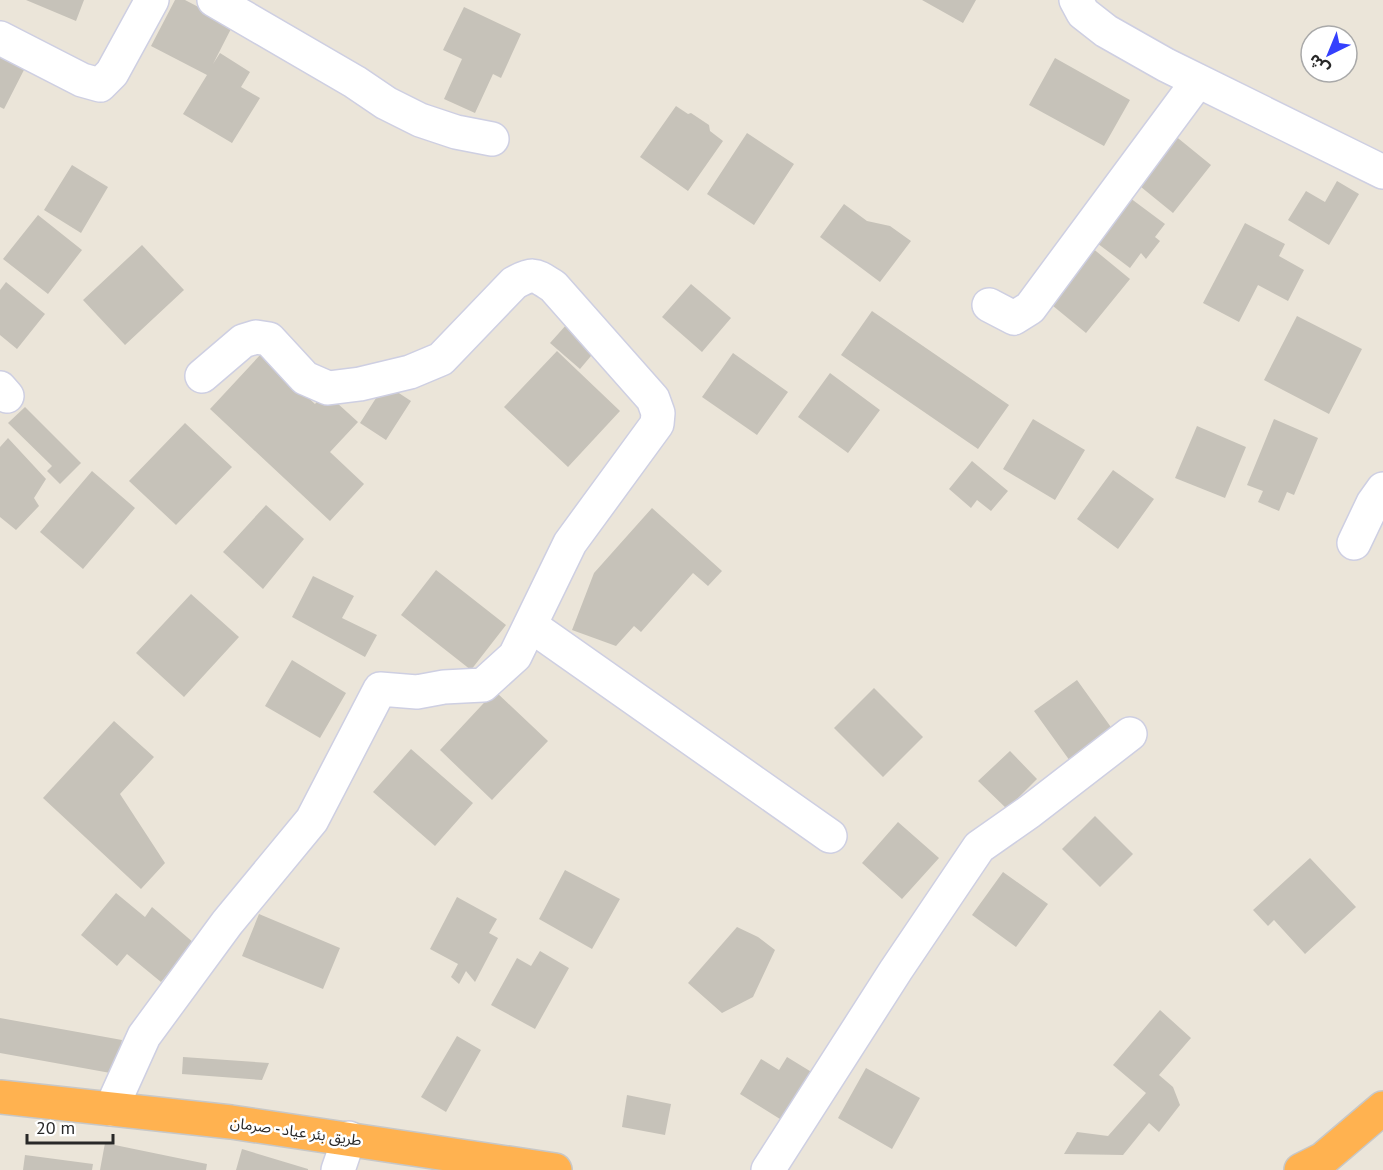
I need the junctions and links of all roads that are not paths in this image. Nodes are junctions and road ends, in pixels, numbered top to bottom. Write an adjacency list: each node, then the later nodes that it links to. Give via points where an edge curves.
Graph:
1 (152, 0): 4 (street, via 112,73 100,84 82,80)
2 (214, 0): 6 (street, via 386,103 420,120)
3 (1076, 0): 5 (street, via 1083,13 1106,31)
4 (0, 38)
5 (1198, 81): 7 (street); 8 (street, via 1030,308 1014,318)
6 (492, 139)
7 (1383, 172)
8 (989, 305)
9 (202, 376): 12 (street, via 243,341 256,337 269,339 305,378 328,388 410,372 441,359 514,283 527,275 536,275 553,286 652,399 658,412 657,424 570,543)
10 (1383, 489): 11 (street)
11 (1354, 543)
12 (530, 625): 14 (street); 17 (street, via 515,656 483,686 417,692 380,689 312,820 227,923 144,1036)
13 (1130, 734): 21 (street, via 979,847)
14 (830, 836)
15 (0, 1097): 17 (highway, طريق بئر عياد - صرمان)
16 (1383, 1108): 22 (highway, via 1323,1159)
17 (111, 1109): 18 (highway, طريق بئر عياد - صرمان)
18 (349, 1138): 19 (street); 20 (highway, طريق بئر عياد - صرمان)
19 (338, 1170)
20 (555, 1170)
21 (768, 1170)
22 (1301, 1170)

